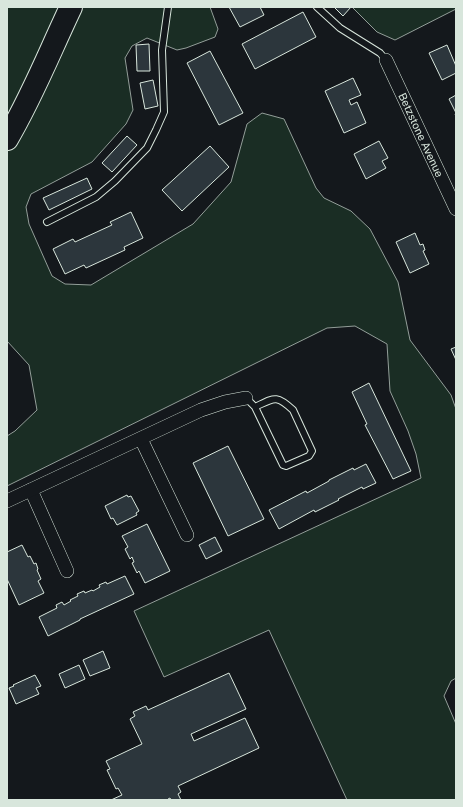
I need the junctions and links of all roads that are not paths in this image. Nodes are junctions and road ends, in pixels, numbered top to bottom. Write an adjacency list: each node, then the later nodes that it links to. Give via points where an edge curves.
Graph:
1 (71, 7): 5 (highway, via 21,116)
2 (168, 7): 7 (lane, via 162,50 164,112 147,148 96,197)
3 (317, 7): 4 (lane, via 340,28 380,53)
4 (386, 60): 6 (street, Betzstone Avenue)
5 (7, 139)
6 (456, 209)
7 (47, 222)
8 (250, 402): 8 (lane, via 283,465 309,456 312,451 293,410 273,398); 9 (street, via 224,402 210,406)
9 (141, 439): 10 (street); 12 (street)
10 (31, 490): 11 (street); 13 (street)
11 (7, 502)
12 (187, 535)
13 (67, 571)

